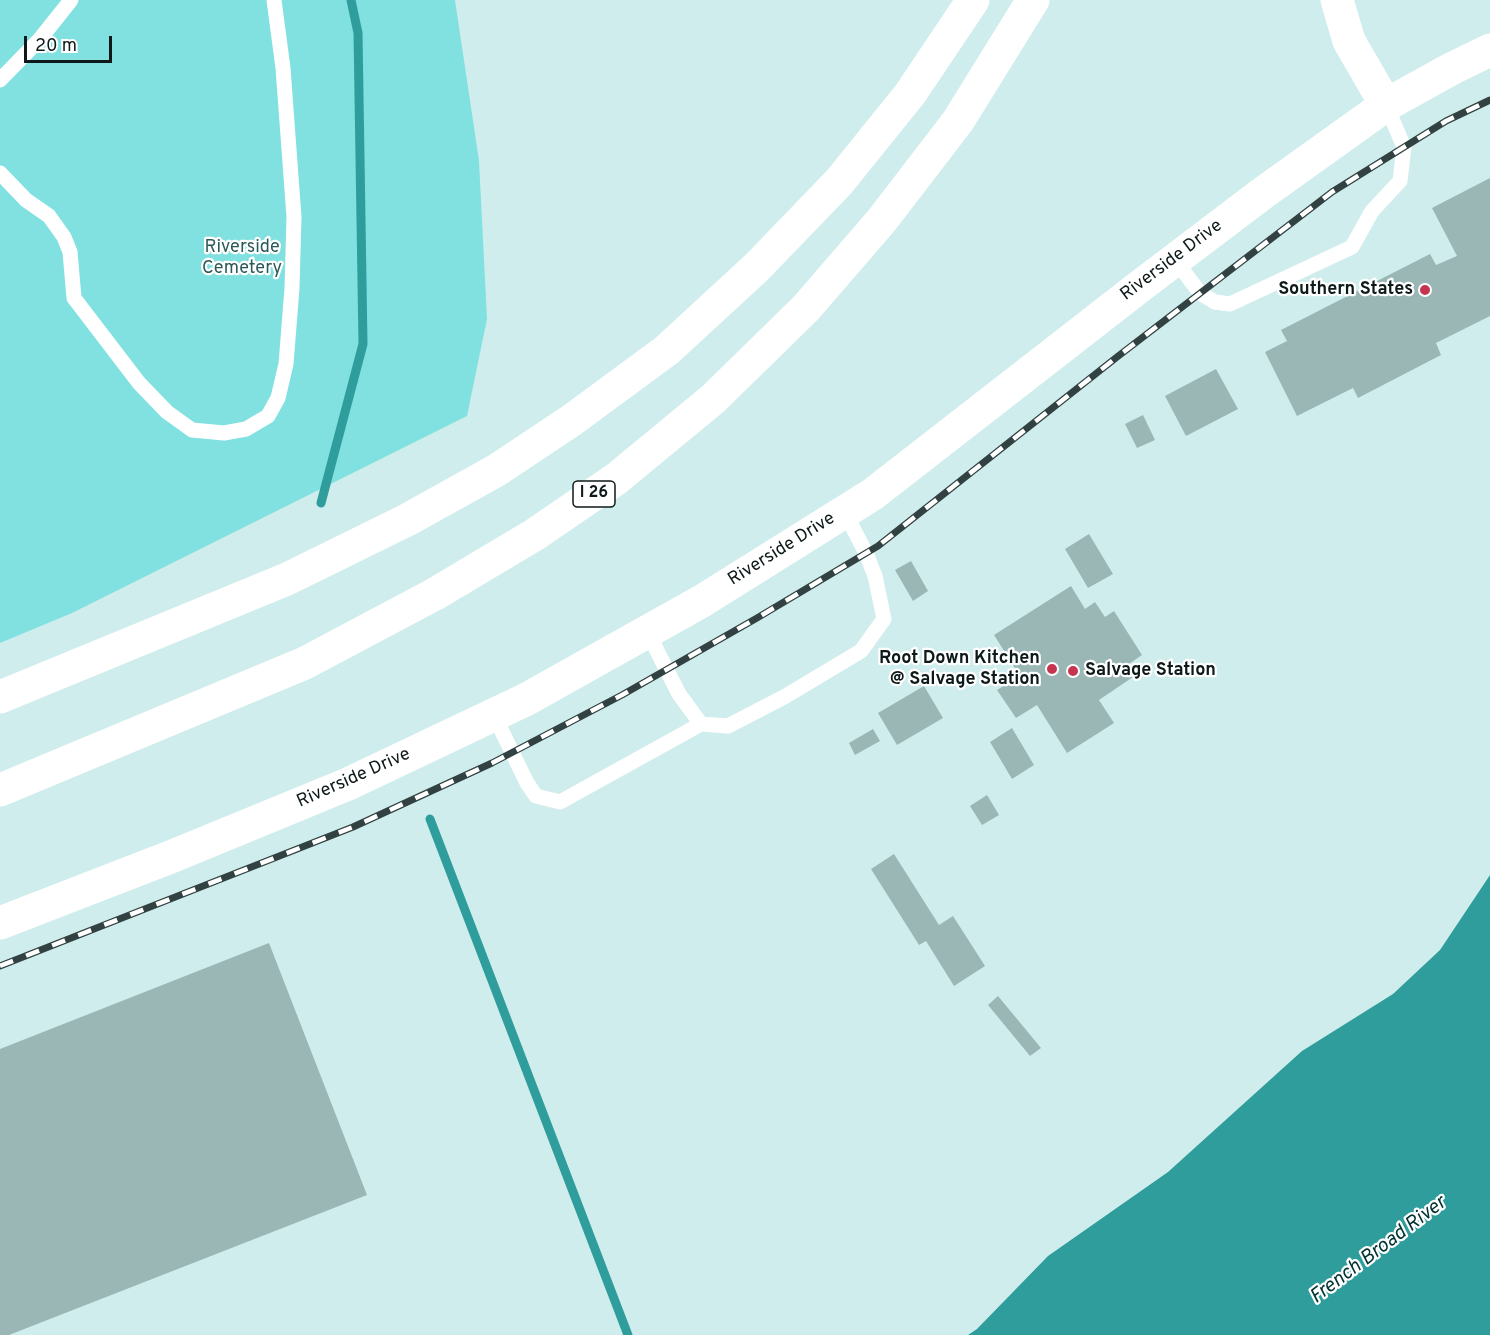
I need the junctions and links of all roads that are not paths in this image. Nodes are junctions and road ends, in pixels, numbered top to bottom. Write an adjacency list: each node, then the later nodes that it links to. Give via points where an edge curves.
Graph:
1 (71, 0): 7 (lane)
2 (274, 0): 9 (lane, via 294,217 286,364 278,398 268,416 246,429 224,433 192,430 167,412 139,383 74,298 70,252 64,237 49,216 26,200)
3 (973, 0): 13 (main road, via 910,94 839,182 757,267 667,350 572,420 497,470 297,574)
4 (1033, 0): 16 (main road, I 26, via 958,121 882,220 806,308 713,399 616,479 455,582 305,663)
5 (1337, 0): 8 (main road, via 1349,41)
6 (1490, 50): 8 (main road, Riverside Drive)
7 (0, 80)
8 (1386, 105): 10 (main road, Riverside Drive); 10 (lane, via 1404,147 1400,181 1372,211 1352,247 1230,304 1215,302 1200,293)
9 (0, 173)
10 (1174, 260): 11 (main road, Riverside Drive, via 873,494)
11 (844, 511): 12 (main road, Riverside Drive); 15 (lane, via 875,576 884,619 861,651 784,697 728,726)
12 (647, 631): 14 (main road, Riverside Drive); 15 (lane, via 679,694)
13 (0, 698)
14 (494, 715): 15 (lane, via 526,783 536,796 560,802); 17 (main road, Riverside Drive, via 348,784)
15 (701, 724)
16 (0, 790)
17 (0, 923)

